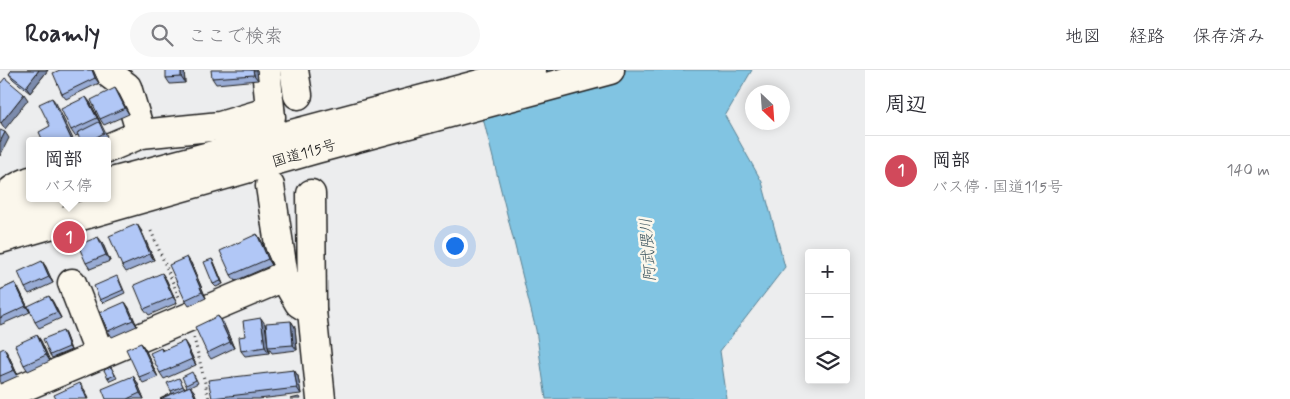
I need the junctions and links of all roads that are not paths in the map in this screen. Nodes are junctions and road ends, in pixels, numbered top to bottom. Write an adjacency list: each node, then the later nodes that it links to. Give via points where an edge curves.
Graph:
1 (104, 70): 5 (main road, via 127,86)
2 (266, 70): 5 (main road, via 271,114 220,126)
3 (532, 70): 6 (main road, 国道115号)
4 (610, 70): 6 (main road, 国道115号)
5 (141, 134): 7 (main road)
6 (313, 140): 9 (main road, 国道115号); 14 (main road, 国道115号)
7 (111, 147)
8 (26, 183): 13 (main road, via 12,189)
9 (111, 183)
10 (270, 186): 15 (main road)
11 (311, 194): 17 (main road)
12 (36, 202): 13 (main road)
13 (3, 211)
14 (0, 239)
15 (284, 277): 17 (main road, via 299,303); 18 (main road)
16 (72, 282): 18 (main road)
17 (312, 311): 21 (main road)
18 (100, 355): 19 (main road)
19 (37, 391): 20 (main road)
20 (0, 396)
21 (321, 399)

